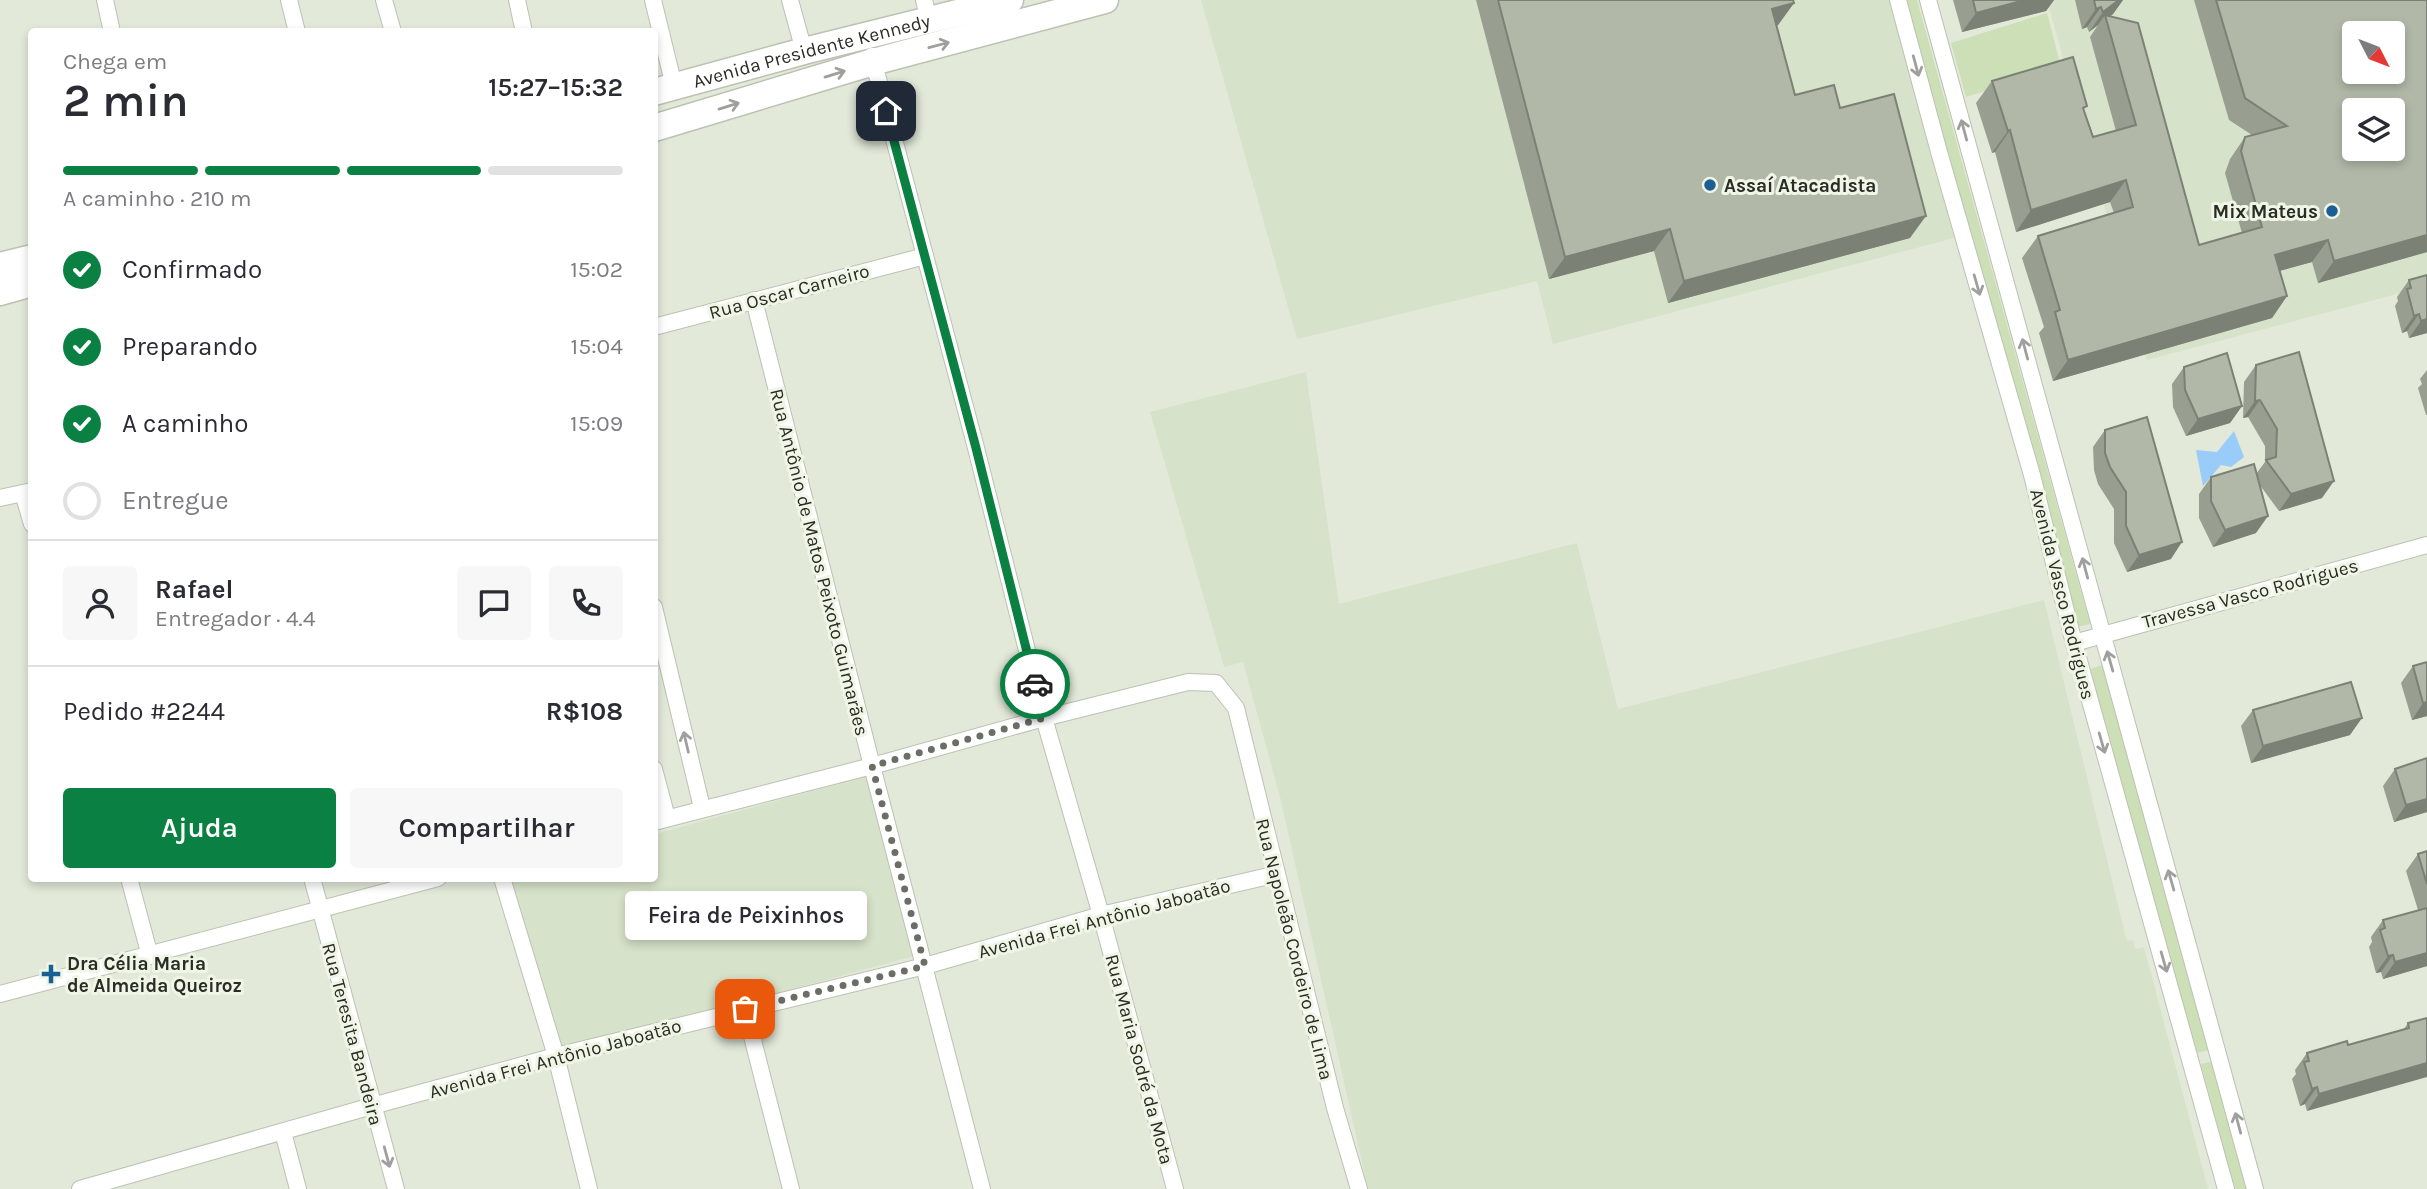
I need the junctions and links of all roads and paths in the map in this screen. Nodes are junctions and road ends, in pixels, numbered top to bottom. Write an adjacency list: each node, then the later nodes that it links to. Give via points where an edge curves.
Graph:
1 (104, 0): 12 (street)
2 (289, 0): 13 (street)
3 (384, 0): 14 (street)
4 (517, 0): 15 (street)
5 (653, 0): 16 (street)
6 (790, 0): 19 (street)
7 (1010, 0): 11 (main road, Avenida Presidente Kennedy)
8 (1105, 0): 20 (main road, Avenida Presidente Kennedy, one-way to 8)
9 (1898, 0): 35 (street, Avenida Vasco Rodrigues, one-way to 35, via 2032,475)
10 (1928, 0): 33 (street, Avenida Vasco Rodrigues, one-way to 10)
11 (927, 11): 17 (main road, Avenida Presidente Kennedy)
12 (111, 28)
13 (296, 28)
14 (392, 28)
15 (523, 28)
16 (656, 28)
17 (866, 37): 19 (main road, Avenida Presidente Kennedy); 20 (street, Rua Maria Sodré da Mota)
18 (658, 40): 21 (street)
19 (804, 51): 21 (main road, Avenida Presidente Kennedy)
20 (873, 62): 22 (main road, Avenida Presidente Kennedy, one-way to 20); 23 (street, Rua Maria Sodré da Mota)
21 (664, 89)
22 (658, 127)
23 (925, 256): 28 (street, Rua Oscar Carneiro); 37 (street, Rua Maria Sodré da Mota)
24 (28, 259): 25 (main road)
25 (0, 266)
26 (28, 285): 27 (main road)
27 (0, 292)
28 (754, 300): 29 (street, Rua Oscar Carneiro); 38 (street, Rua Antônio de Matos Peixoto Guimarães)
29 (658, 326)
30 (27, 492): 31 (street)
31 (0, 498)
32 (2427, 545): 33 (street, Travessa Vasco Rodrigues)
33 (2103, 634): 35 (street, Travessa Vasco Rodrigues); 65 (street, Avenida Vasco Rodrigues, one-way to 33)
34 (658, 638): 36 (street)
35 (2074, 643): 64 (street, Avenida Vasco Rodrigues, one-way to 64)
36 (662, 670): 40 (street, one-way to 36)
37 (1044, 718): 38 (street); 42 (street, Rua Napoleão Cordeiro de Lima, via 1188,682 1216,684 1236,708); 48 (street, Rua Maria Sodré da Mota)
38 (872, 766): 40 (street); 50 (street, Rua Antônio de Matos Peixoto Guimarães)
39 (658, 798): 41 (street)
40 (702, 808): 41 (street)
41 (661, 820)
42 (1277, 874): 48 (street, Avenida Frei Antônio Jaboatão); 63 (street, Rua Napoleão Cordeiro de Lima)
43 (130, 882): 49 (street)
44 (313, 882): 47 (street, Rua Teresita Bandeira)
45 (424, 882): 47 (street)
46 (503, 882): 53 (street)
47 (320, 911): 49 (street); 54 (street, Rua Teresita Bandeira)
48 (1101, 915): 50 (street, Avenida Frei Antônio Jaboatão); 62 (street, Rua Maria Sodré da Mota)
49 (150, 956): 51 (street)
50 (925, 966): 52 (street, Avenida Frei Antônio Jaboatão); 61 (street, Rua Antônio de Matos Peixoto Guimarães)
51 (0, 994)
52 (745, 1009): 53 (street, Avenida Frei Antônio Jaboatão); 60 (street)
53 (556, 1056): 54 (street, Avenida Frei Antônio Jaboatão); 59 (street)
54 (372, 1105): 55 (street, Avenida Frei Antônio Jaboatão); 58 (street, Rua Teresita Bandeira, one-way to 58)
55 (283, 1132): 56 (street, Avenida Frei Antônio Jaboatão); 57 (street)
56 (80, 1189)
57 (298, 1189)
58 (396, 1189)
59 (589, 1189)
60 (791, 1189)
61 (982, 1189)
62 (1175, 1189)
63 (1359, 1189)
64 (2227, 1189)
65 (2255, 1189)

